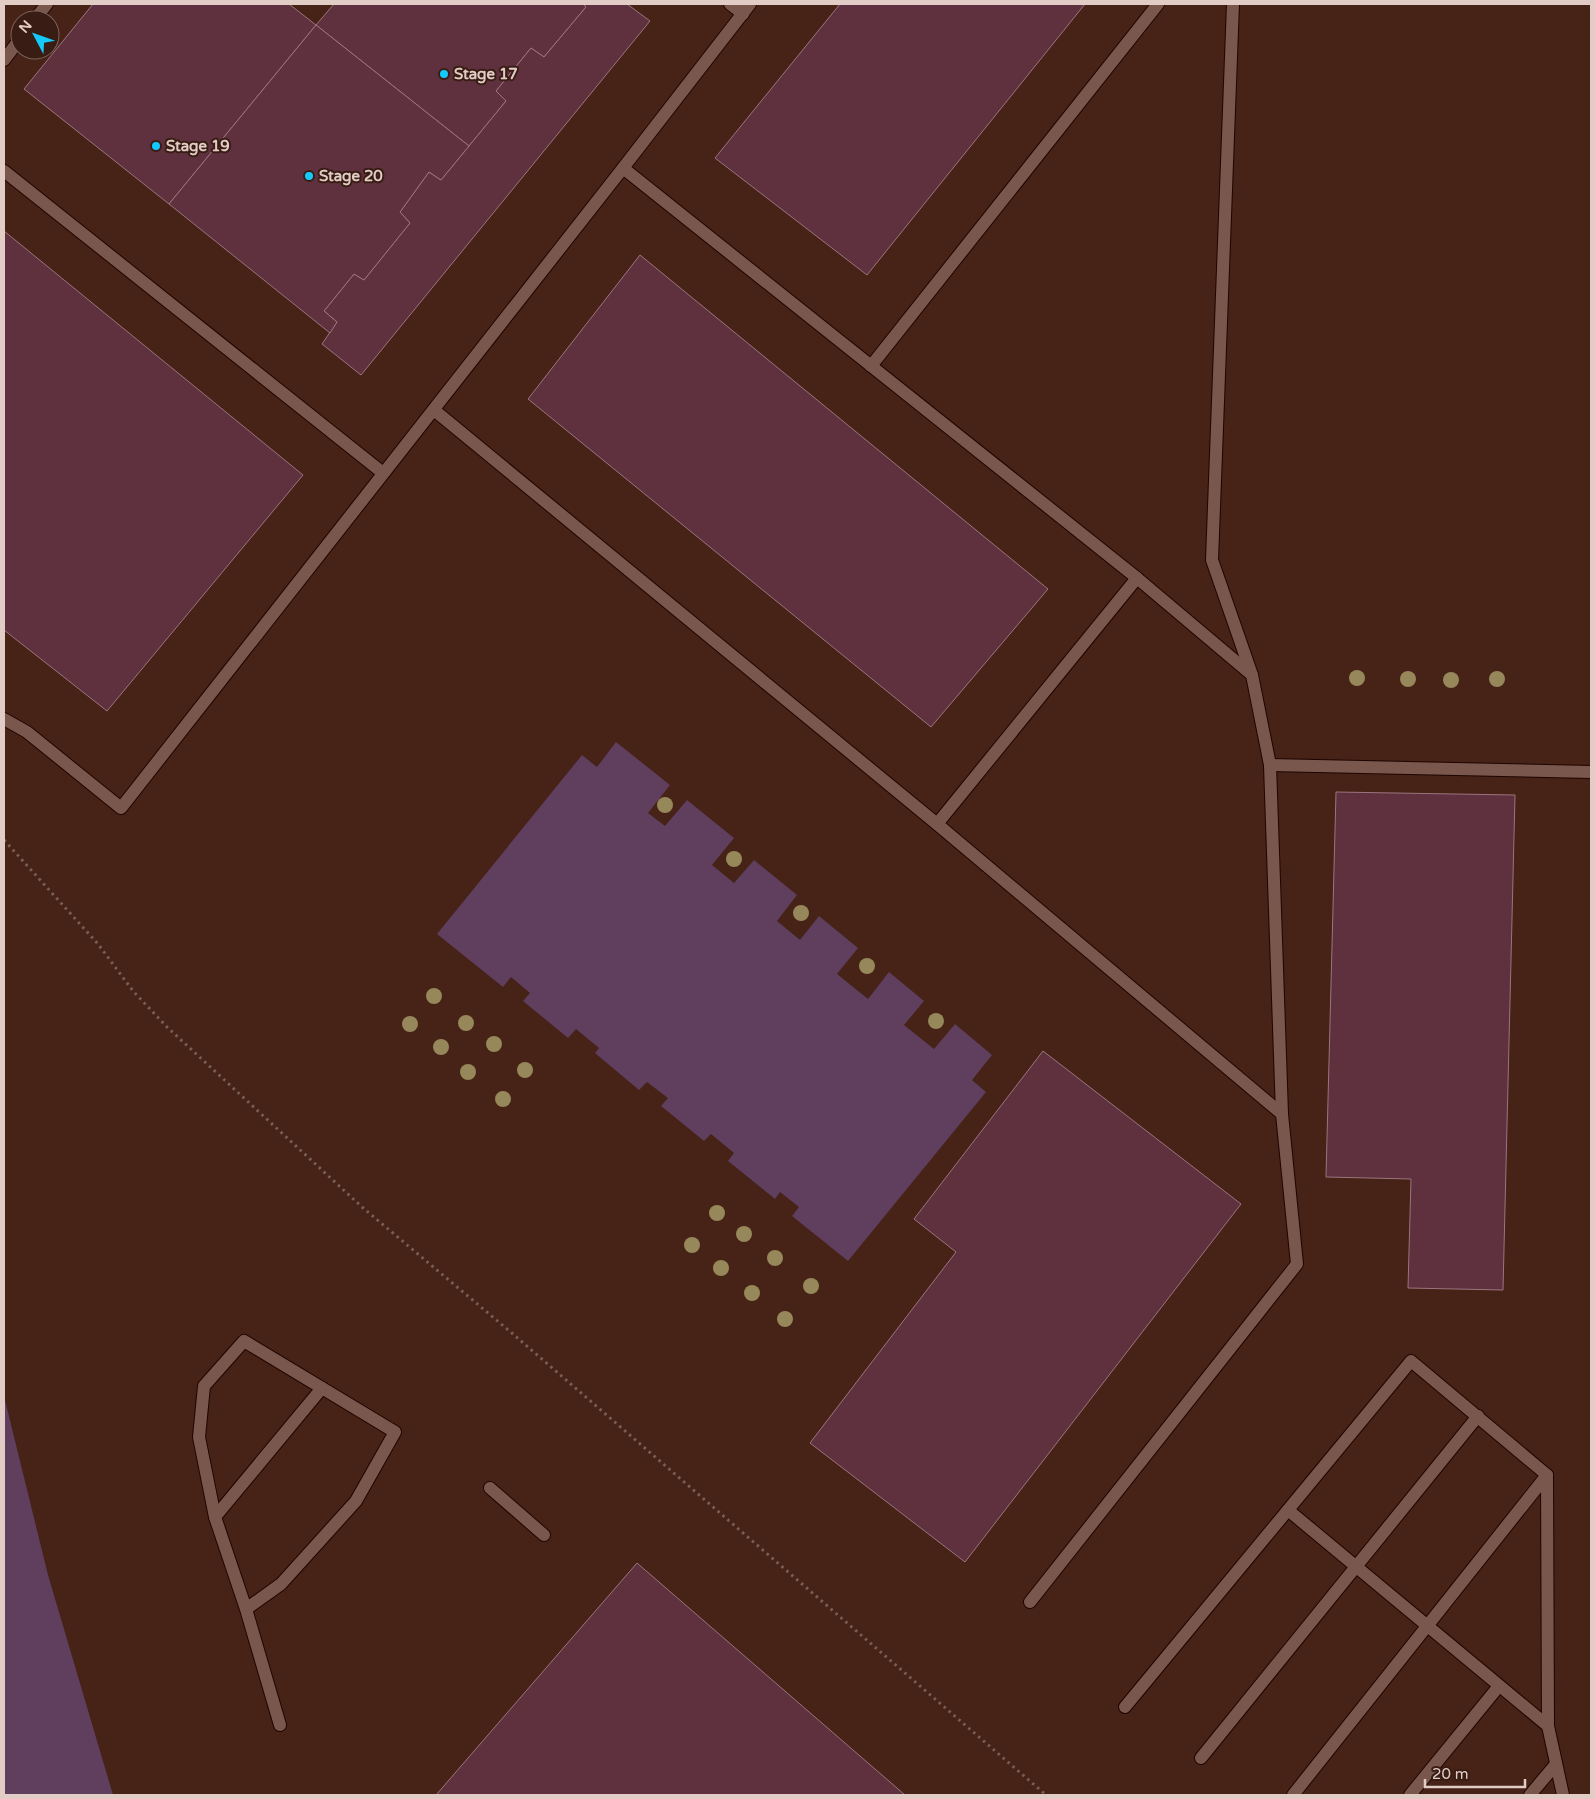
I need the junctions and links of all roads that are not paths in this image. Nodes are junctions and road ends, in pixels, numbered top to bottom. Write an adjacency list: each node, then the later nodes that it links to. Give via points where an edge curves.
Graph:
1 (730, 4): 4 (lane)
2 (1158, 4): 7 (lane)
3 (1233, 4): 11 (lane, via 1212,560)
4 (746, 9): 5 (lane)
5 (623, 168): 7 (lane); 8 (lane)
6 (4, 171): 9 (lane)
7 (871, 366): 10 (lane)
8 (434, 410): 9 (lane); 15 (lane)
9 (384, 474): 12 (lane, via 122,808 27,732)
10 (1137, 578): 11 (lane); 15 (lane)
11 (1252, 675): 13 (lane)
12 (4, 719)
13 (1270, 765): 14 (lane); 16 (lane)
14 (1591, 772)
15 (937, 824): 16 (lane)
16 (1282, 1114): 25 (lane, via 1297,1264)
17 (322, 1388): 22 (lane); 22 (lane, via 244,1341 204,1386 199,1437); 26 (lane, via 395,1432 356,1501 281,1584)
18 (1478, 1416): 19 (lane); 21 (lane, via 1411,1361); 24 (lane)
19 (1547, 1475): 27 (lane); 31 (lane)
20 (490, 1488): 23 (lane)
21 (1288, 1510): 24 (lane); 29 (lane)
22 (215, 1517): 26 (lane)
23 (544, 1535)
24 (1357, 1567): 27 (lane); 32 (lane)
25 (1030, 1602)
26 (246, 1609): 30 (lane)
27 (1426, 1625): 28 (lane); 34 (lane)
28 (1499, 1686): 31 (lane); 35 (lane)
29 (1126, 1707)
30 (280, 1725)
31 (1548, 1726): 33 (lane)
32 (1201, 1758)
33 (1556, 1764): 36 (lane); 37 (lane)
34 (1292, 1795)
35 (1410, 1795)
36 (1530, 1795)
37 (1563, 1795)

